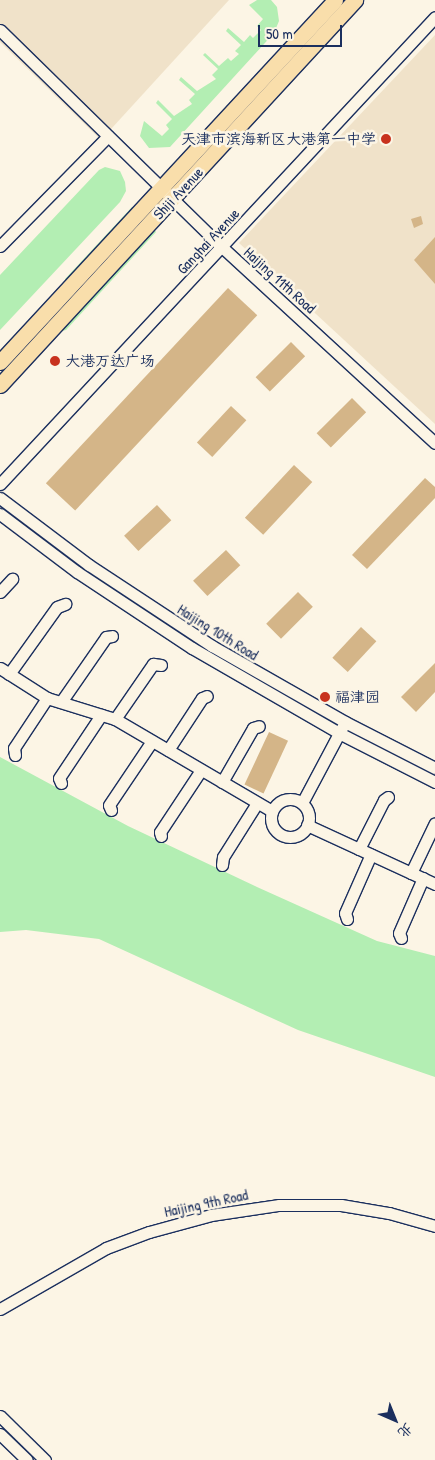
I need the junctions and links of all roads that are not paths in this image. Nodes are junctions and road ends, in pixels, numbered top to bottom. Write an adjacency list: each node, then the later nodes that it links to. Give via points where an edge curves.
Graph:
1 (335, 0): 6 (main road, Shiji Avenue)
2 (356, 0): 6 (main road, Shiji Avenue)
3 (435, 17): 8 (street, Ganghai Avenue)
4 (0, 30): 5 (street, Haijing 11th Road)
5 (108, 136): 6 (street, Haijing 11th Road); 7 (street)
6 (167, 194): 8 (street, Haijing 11th Road); 9 (main road, Shiji Avenue); 10 (main road, Shiji Avenue)
7 (0, 246)
8 (223, 248): 11 (street, Haijing 11th Road); 12 (street, Ganghai Avenue)
9 (0, 362)
10 (0, 385)
11 (435, 443)
12 (0, 484)
13 (0, 498): 27 (street, Haijing 10th Road, via 75,556)
14 (0, 514): 27 (street, Haijing 10th Road, via 77,572 184,642)
15 (12, 579): 16 (street)
16 (0, 592)
17 (65, 604): 20 (street, via 57,607)
18 (112, 636): 23 (street, via 106,637)
19 (161, 665): 25 (street, via 154,664)
20 (4, 671): 22 (street)
21 (207, 696): 29 (street, via 202,698)
22 (47, 698): 23 (street); 30 (street, via 14,748)
23 (61, 702): 24 (street)
24 (101, 715): 25 (street); 35 (street, via 59,778)
25 (115, 719): 28 (street)
26 (259, 726): 33 (street, via 253,728)
27 (342, 728): 31 (street, Haijing 10th Road); 34 (street, Haijing 10th Road); 38 (street)
28 (152, 741): 29 (street); 39 (street, via 109,805)
29 (168, 750): 32 (street)
30 (15, 755)
31 (435, 768)
32 (201, 770): 33 (street); 43 (street, via 160,832)
33 (222, 782): 37 (street)
34 (435, 782)
35 (61, 783)
36 (388, 798): 44 (street)
37 (258, 802): 40 (street); 46 (street, via 223,857)
38 (302, 804): 40 (street, via 285,800); 42 (street, via 308,813)
39 (111, 810)
40 (272, 811): 42 (street, via 274,828 283,836 300,834)
41 (435, 824): 47 (street)
42 (307, 825): 44 (street)
43 (161, 836)
44 (359, 849): 45 (street)
45 (371, 854): 47 (street); 50 (street, via 346,912)
46 (222, 865)
47 (411, 873): 48 (street)
48 (423, 878): 49 (street); 51 (street, via 399,933)
49 (435, 884)
50 (347, 919)
51 (401, 938)
52 (435, 1219): 54 (street, Haijing 9th Road, via 391,1207 333,1199 283,1200 213,1209 154,1224 102,1245)
53 (435, 1226): 55 (street, Haijing 9th Road, via 372,1209 331,1205 278,1205 211,1215 106,1248)
54 (0, 1303)
55 (0, 1309)
56 (0, 1416): 59 (street)
57 (0, 1434): 58 (street)
58 (27, 1460)
59 (45, 1460)

